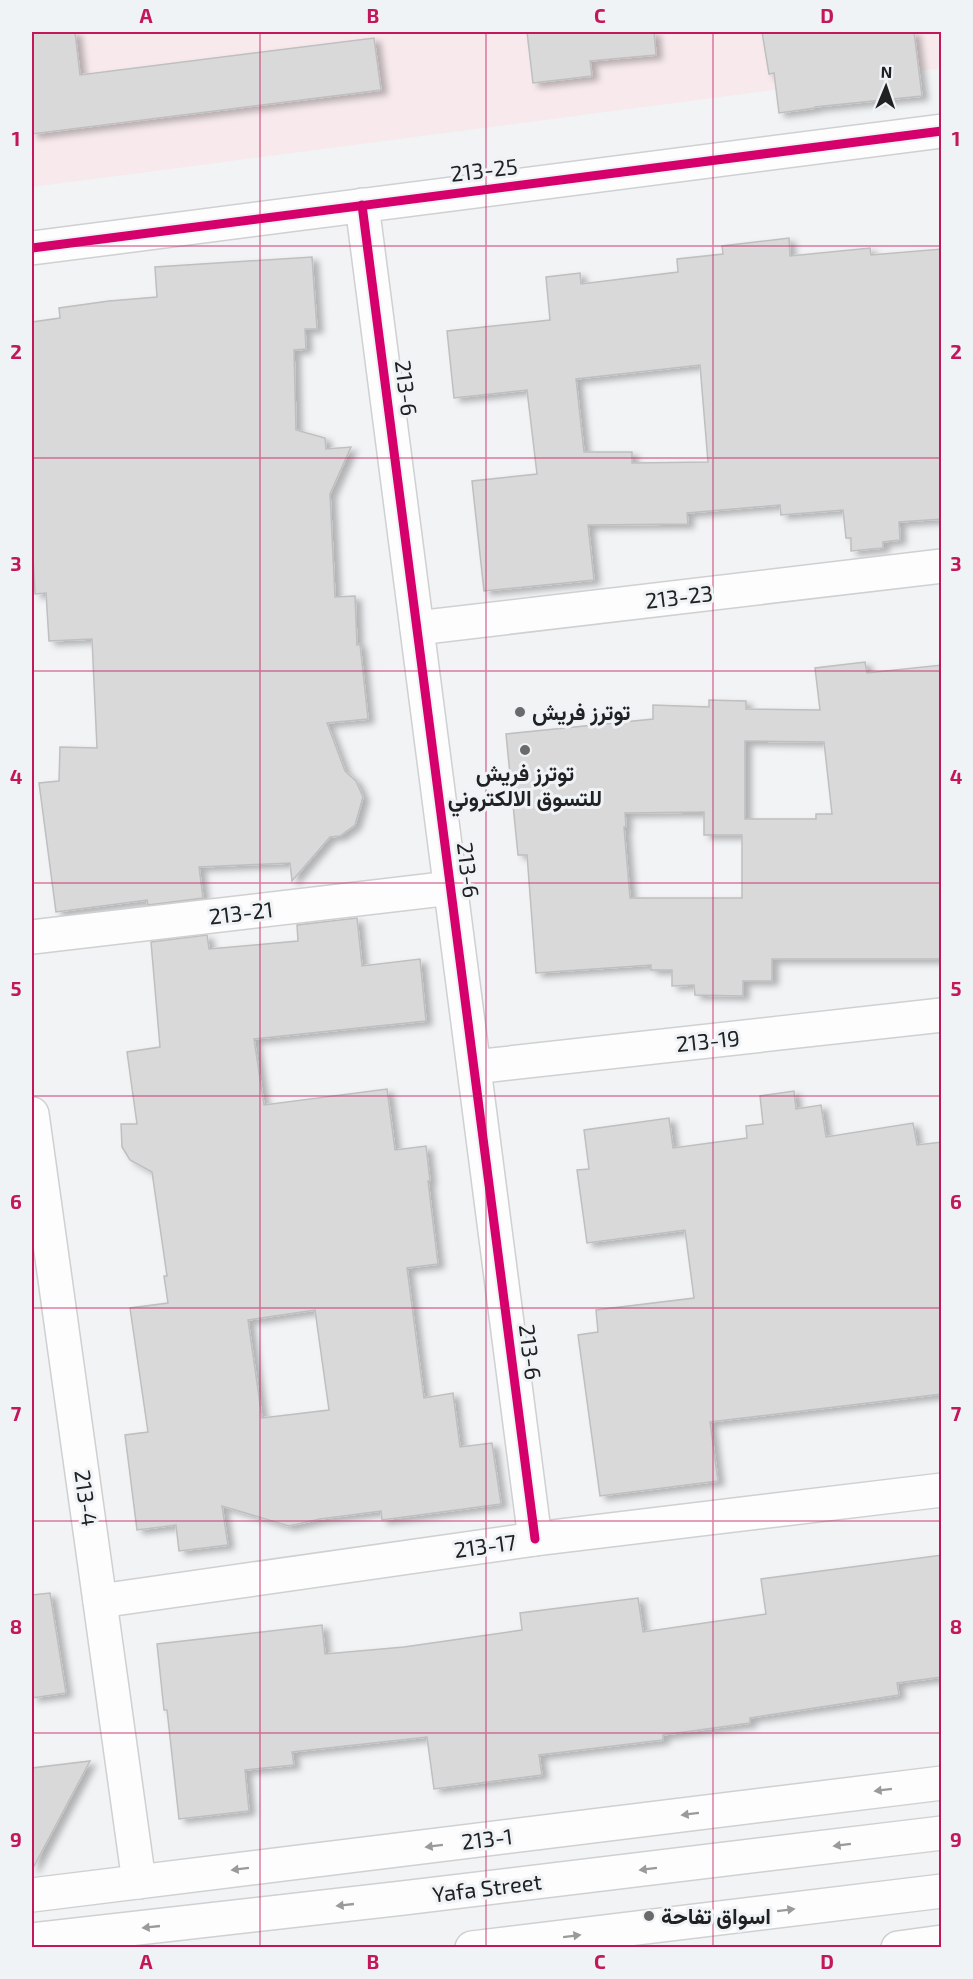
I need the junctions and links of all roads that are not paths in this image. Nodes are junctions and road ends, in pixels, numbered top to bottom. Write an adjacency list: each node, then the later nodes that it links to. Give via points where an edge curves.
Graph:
1 (942, 131): 2 (main road, 213-25)
2 (362, 205): 3 (main road, 213-25); 5 (main road, 213-6)
3 (32, 248)
4 (942, 566): 5 (main road, 213-23)
5 (417, 628): 6 (main road, 213-6)
6 (451, 888): 7 (main road, 213-21); 9 (main road, 213-6)
7 (32, 938)
8 (942, 1015): 9 (main road, 213-19)
9 (474, 1067): 12 (main road, 213-6)
10 (32, 1114): 13 (main road, 213-4)
11 (942, 1490): 12 (main road, 213-17)
12 (535, 1539): 13 (main road, 213-17)
13 (100, 1600): 16 (main road, 213-4)
14 (942, 1783): 16 (main road, 213-1, one-way to 16)
15 (942, 1833): 19 (main road, Yafa Street, one-way to 19)
16 (139, 1882): 18 (main road, 213-1)
17 (942, 1891): 21 (main road, one-way to 17)
18 (32, 1895)
19 (32, 1940)
20 (942, 1942): 22 (main road)
21 (472, 1947)
22 (898, 1947)

